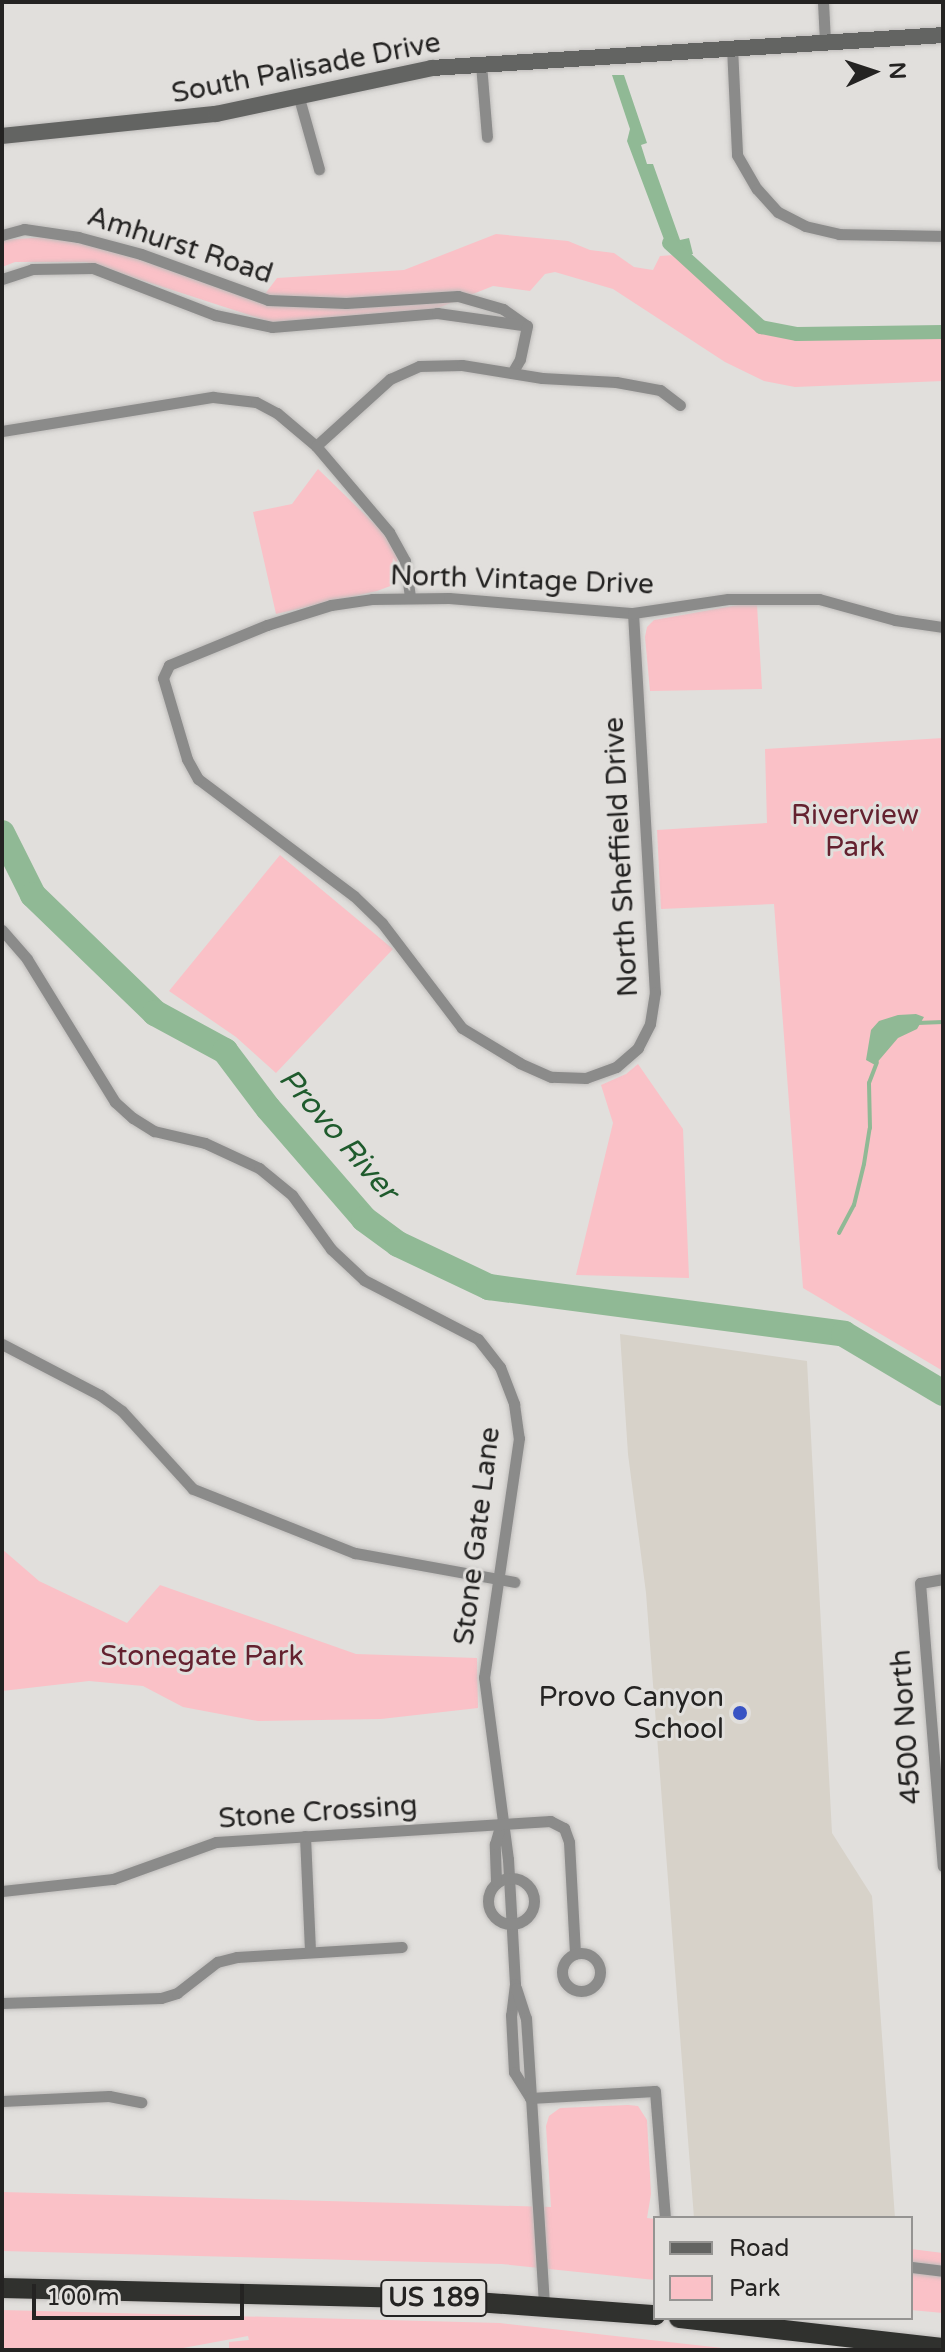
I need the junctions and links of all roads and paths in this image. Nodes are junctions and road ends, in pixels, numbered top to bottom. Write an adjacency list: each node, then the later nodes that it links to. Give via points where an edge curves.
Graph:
1 (823, 2): 3 (street)
2 (943, 35): 3 (street, South Palisade Drive)
3 (825, 42): 4 (street, South Palisade Drive)
4 (732, 47): 5 (street, South Palisade Drive); 11 (street, via 737,155 768,201 791,219 820,231)
5 (481, 64): 6 (street, South Palisade Drive, via 432,68); 8 (street)
6 (299, 98): 7 (street, South Palisade Drive, via 216,114); 9 (street)
7 (2, 136)
8 (487, 137)
9 (319, 169)
10 (2, 235): 13 (street, Amhurst Road, via 37,230 101,242 268,300 346,303 458,296 503,309)
11 (943, 236)
12 (2, 279): 13 (street, via 32,269 93,268 215,315 272,327 437,313)
13 (527, 326): 14 (street)
14 (512, 373): 15 (street, via 660,390); 17 (street, via 462,365 419,366 390,379)
15 (680, 405)
16 (2, 431): 17 (street, via 236,397 277,413)
17 (316, 446): 18 (street, via 397,544)
18 (410, 597): 19 (street, North Vintage Drive); 21 (street, North Vintage Drive, via 331,605 267,625 169,665)
19 (633, 613): 20 (street, North Vintage Drive, via 728,599 819,599); 21 (street, North Sheffield Drive, via 655,992 650,1024 638,1048 616,1067 586,1078 551,1077 462,1028 382,923 354,896 198,779)
20 (943, 627)
21 (163, 678)
22 (2, 930): 25 (street, Stone Gate Lane, via 27,959 115,1102 133,1118 154,1131 205,1143 259,1168 292,1195 331,1249 364,1280 478,1339 500,1367 519,1438)
23 (2, 1344): 25 (street, via 122,1411 193,1489 355,1553)
24 (943, 1579): 27 (street, 4500 North, via 920,1583)
25 (496, 1580): 26 (street); 28 (street, Stone Gate Lane, via 484,1677)
26 (514, 1582)
27 (940, 1817): 30 (street, 4500 North)
28 (501, 1823): 29 (street, Stone Crossing); 31 (street, Stone Gate Lane); 32 (street, Stone Gate Lane, via 495,1844); 37 (street, Stone Crossing, via 550,1821 564,1828)
29 (305, 1836): 33 (street, Stone Crossing, via 216,1842 113,1879); 36 (street)
30 (943, 1866)
31 (509, 1880): 32 (street); 34 (street, Stone Gate Lane); 34 (street, via 521,1879 532,1888 533,1911 524,1921)
32 (496, 1881): 34 (street, Stone Gate Lane, via 488,1891 490,1914 500,1922)
33 (2, 1891)
34 (512, 1922): 39 (street, Stone Gate Lane, via 515,1984 526,2018)
35 (402, 1947): 36 (street)
36 (310, 1952): 38 (street, via 217,1962 177,1993 161,1998)
37 (575, 1954)
38 (2, 2003)
39 (530, 2098): 42 (street, via 655,2091); 46 (street, Stone Gate Lane)
40 (2, 2101): 41 (street, via 109,2096)
41 (141, 2102)
42 (665, 2216)
43 (913, 2267): 44 (street)
44 (943, 2271)
45 (2, 2288): 46 (highway, US 189)
46 (544, 2305): 47 (highway, US 189)
47 (653, 2315)
48 (697, 2320): 49 (highway)
49 (943, 2348)

